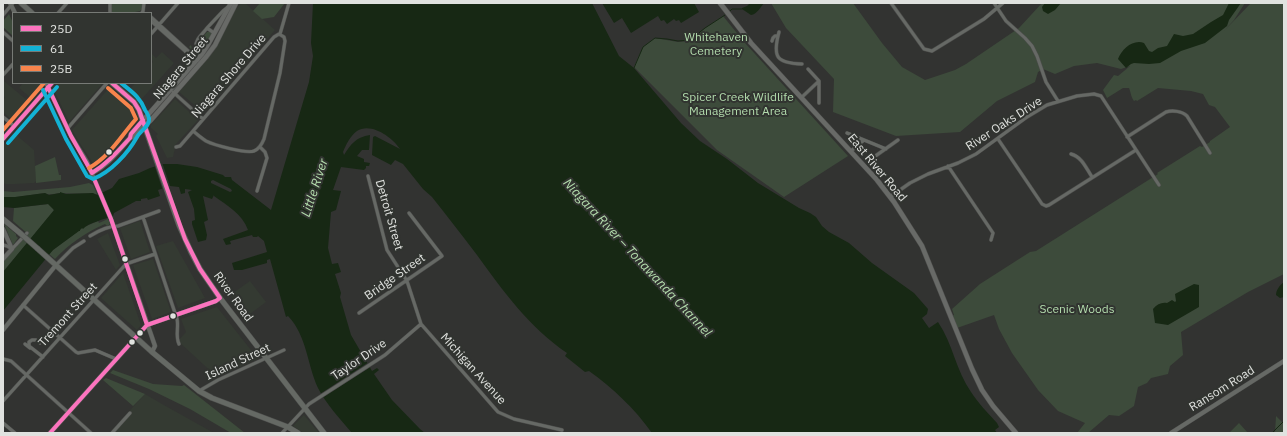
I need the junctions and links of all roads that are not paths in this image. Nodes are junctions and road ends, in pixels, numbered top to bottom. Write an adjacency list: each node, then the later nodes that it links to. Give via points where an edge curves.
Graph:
1 (21, 3): 14 (main road)
2 (66, 3): 15 (street)
3 (144, 3): 16 (street)
4 (178, 3): 20 (street)
5 (236, 3): 34 (main road, Niagara Street, via 214,44)
6 (289, 3): 26 (street, Niagara Shore Drive)
7 (720, 3): 37 (main road, East River Road, via 748,40)
8 (891, 3): 13 (street, via 924,49 932,51 984,19)
9 (994, 3): 13 (street)
10 (1003, 3): 13 (street)
11 (12, 4): 17 (street)
12 (229, 5): 21 (street, Niagara Street); 25 (main road, Niagara Street)
13 (997, 8): 46 (street, via 1006,21 1032,46 1046,82)
14 (31, 12)
15 (59, 12)
16 (144, 12)
17 (3, 15)
18 (152, 18): 20 (street)
19 (152, 22): 20 (street)
20 (158, 26): 24 (street); 34 (street)
21 (207, 28): 25 (street, Niagara Street); 32 (street, Niagara Street, via 197,41)
22 (3, 32): 28 (street)
23 (780, 32): 27 (street)
24 (152, 33)
25 (215, 34): 34 (main road, Niagara Street)
26 (280, 34): 49 (street, Niagara Shore Drive, via 274,37); 61 (street, Niagara Shore Drive, via 285,39 280,73 264,140)
27 (778, 36): 30 (street, via 772,38); 31 (street)
28 (12, 40)
29 (768, 41): 30 (street)
30 (772, 41): 31 (street)
31 (777, 44): 33 (street, via 777,56)
32 (196, 47)
33 (780, 60): 35 (street, via 789,64); 37 (street)
34 (198, 62): 44 (main road, Niagara Street)
35 (802, 64)
36 (12, 65): 39 (street)
37 (773, 66): 45 (main road, East River Road)
38 (808, 69): 40 (street)
39 (3, 75)
40 (819, 81): 45 (street); 47 (street)
41 (107, 84): 52 (street)
42 (113, 84): 50 (main road, River Road, via 136,104)
43 (47, 85): 51 (street); 52 (street)
44 (172, 91): 49 (street); 50 (main road, Niagara Street)
45 (802, 97): 64 (main road, East River Road)
46 (1058, 101): 55 (street, River Oaks Drive, via 1077,96 1098,95); 57 (street, River Oaks Drive, via 1034,113)
47 (819, 103)
48 (3, 117): 51 (street)
49 (203, 119): 53 (street, Niagara Shore Drive)
50 (144, 123): 69 (main road, Niagara Street, via 106,164); 92 (main road, River Road, via 179,225 191,252)
51 (14, 126): 56 (street)
52 (67, 129): 69 (street)
53 (193, 131): 60 (street, Niagara Shore Drive, via 180,146); 61 (street, Niagara Shore Drive, via 210,143 243,152)
54 (846, 133): 58 (street)
55 (1128, 137): 63 (street, River Oaks Drive); 65 (street, via 1168,111 1181,112)
56 (3, 139)
57 (998, 139): 68 (street, River Oaks Drive, via 976,154); 71 (street, via 1042,204 1049,205)
58 (864, 140): 62 (street); 64 (street)
59 (898, 140): 62 (street)
60 (176, 147)
61 (260, 147): 73 (street, via 267,158)
62 (886, 149): 67 (street)
63 (1136, 150): 71 (street); 72 (street, River Oaks Drive)
64 (851, 151): 74 (main road, East River Road)
65 (1210, 153)
66 (1071, 154): 71 (street, via 1081,160)
67 (874, 157)
68 (948, 166): 74 (street, River Oaks Drive, via 918,178); 83 (street, via 993,233)
69 (92, 173): 79 (street)
70 (368, 176): 91 (street, Detroit Street, via 387,250)
71 (1092, 177)
72 (1159, 185)
73 (257, 191)
74 (890, 197): 129 (main road, East River Road, via 926,253 982,390)
75 (160, 211): 77 (street)
76 (409, 213): 91 (street, Bridge Street, via 442,256)
77 (143, 217): 79 (street); 87 (street)
78 (3, 219): 90 (main road, bridge)
79 (113, 226): 82 (street); 89 (street)
80 (3, 229): 86 (street)
81 (27, 233): 86 (street)
82 (90, 236)
83 (991, 240)
84 (84, 241): 90 (street)
85 (3, 245): 86 (street)
86 (12, 249): 88 (street)
87 (155, 254): 89 (street, Tremont Street); 96 (street)
88 (3, 259)
89 (126, 264): 93 (street, Tremont Street); 98 (street)
90 (56, 265): 93 (main road); 94 (street)
91 (407, 281): 95 (street, Bridge Street); 97 (street, Detroit Street)
92 (220, 298): 96 (street); 109 (main road, River Road)
93 (94, 300): 100 (main road); 101 (street, Tremont Street)
94 (23, 305): 99 (street); 101 (street)
95 (359, 313)
96 (175, 314): 98 (street); 104 (street)
97 (421, 324): 116 (street, Taylor Drive, via 372,363); 121 (street, Michigan Avenue, via 498,412 514,419)
98 (147, 325): 100 (street); 107 (street, via 155,346)
99 (3, 330)
100 (136, 337): 107 (main road); 111 (street)
101 (60, 338): 108 (street, Tremont Street); 111 (street, via 78,353 95,350)
102 (40, 343): 105 (street, via 32,340 29,342)
103 (25, 344): 105 (street)
104 (179, 344)
105 (30, 348): 108 (street)
106 (284, 350): 109 (street, Island Street)
107 (152, 352): 114 (main road)
108 (43, 357): 113 (street, Tremont Street)
109 (266, 358): 114 (street, Island Street); 116 (main road, River Road)
110 (3, 359): 113 (street, via 11,361)
111 (116, 359): 117 (street)
112 (1284, 361): 130 (street, Ransom Road)
113 (26, 375): 115 (street, Tremont Street); 117 (street)
114 (199, 391): 120 (main road)
115 (3, 401)
116 (305, 408): 120 (street, Taylor Drive); 128 (main road, River Road)
117 (68, 413): 123 (street); 124 (street)
118 (130, 413): 125 (street)
119 (3, 423): 122 (street)
120 (288, 427): 126 (street, Taylor Drive); 127 (main road)
121 (562, 430)
122 (15, 433)
123 (50, 433)
124 (91, 433)
125 (112, 433)
126 (282, 433)
127 (298, 433)
128 (324, 433)
129 (1016, 433)
130 (1171, 433)

